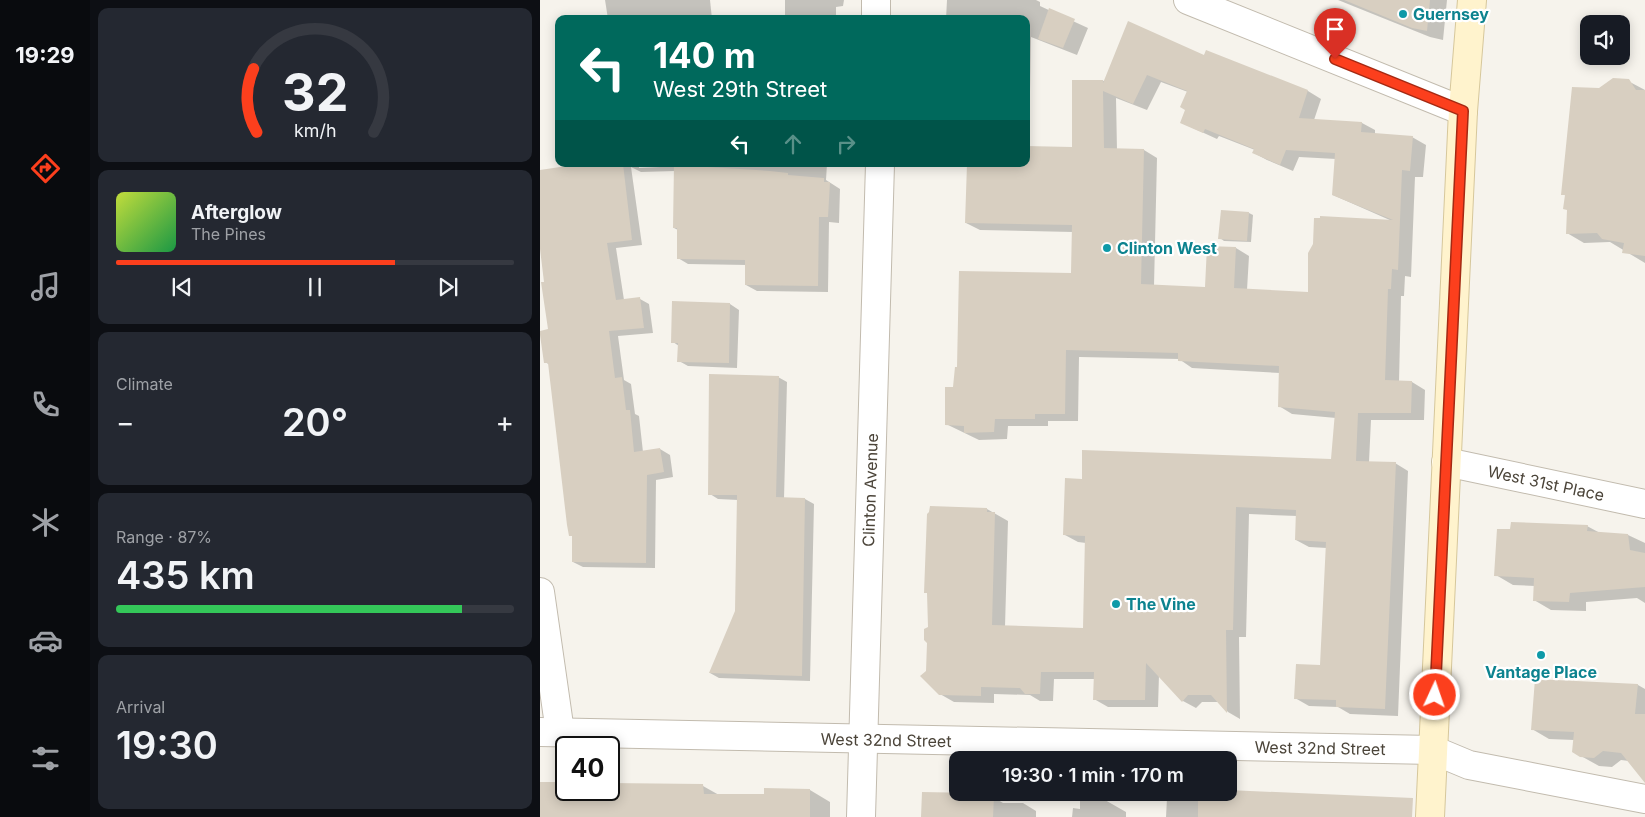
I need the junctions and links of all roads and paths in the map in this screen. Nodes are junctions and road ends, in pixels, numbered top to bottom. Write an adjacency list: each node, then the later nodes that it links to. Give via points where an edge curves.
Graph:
1 (876, 0): 4 (street)
2 (1188, 0): 5 (street)
3 (1472, 0): 5 (street)
4 (876, 15)
5 (1463, 111): 7 (street)
6 (880, 167): 11 (street, Clinton Avenue)
7 (1446, 462): 8 (street, West 31st Place); 12 (street)
8 (1645, 504)
9 (540, 592): 10 (street)
10 (550, 732): 11 (street, West 32nd Street)
11 (862, 739): 12 (street, West 32nd Street); 14 (street, Clinton Avenue)
12 (1433, 750): 13 (street, West 32nd Street, via 1469,765); 15 (street)
13 (1645, 799)
14 (862, 817)
15 (1430, 817)

